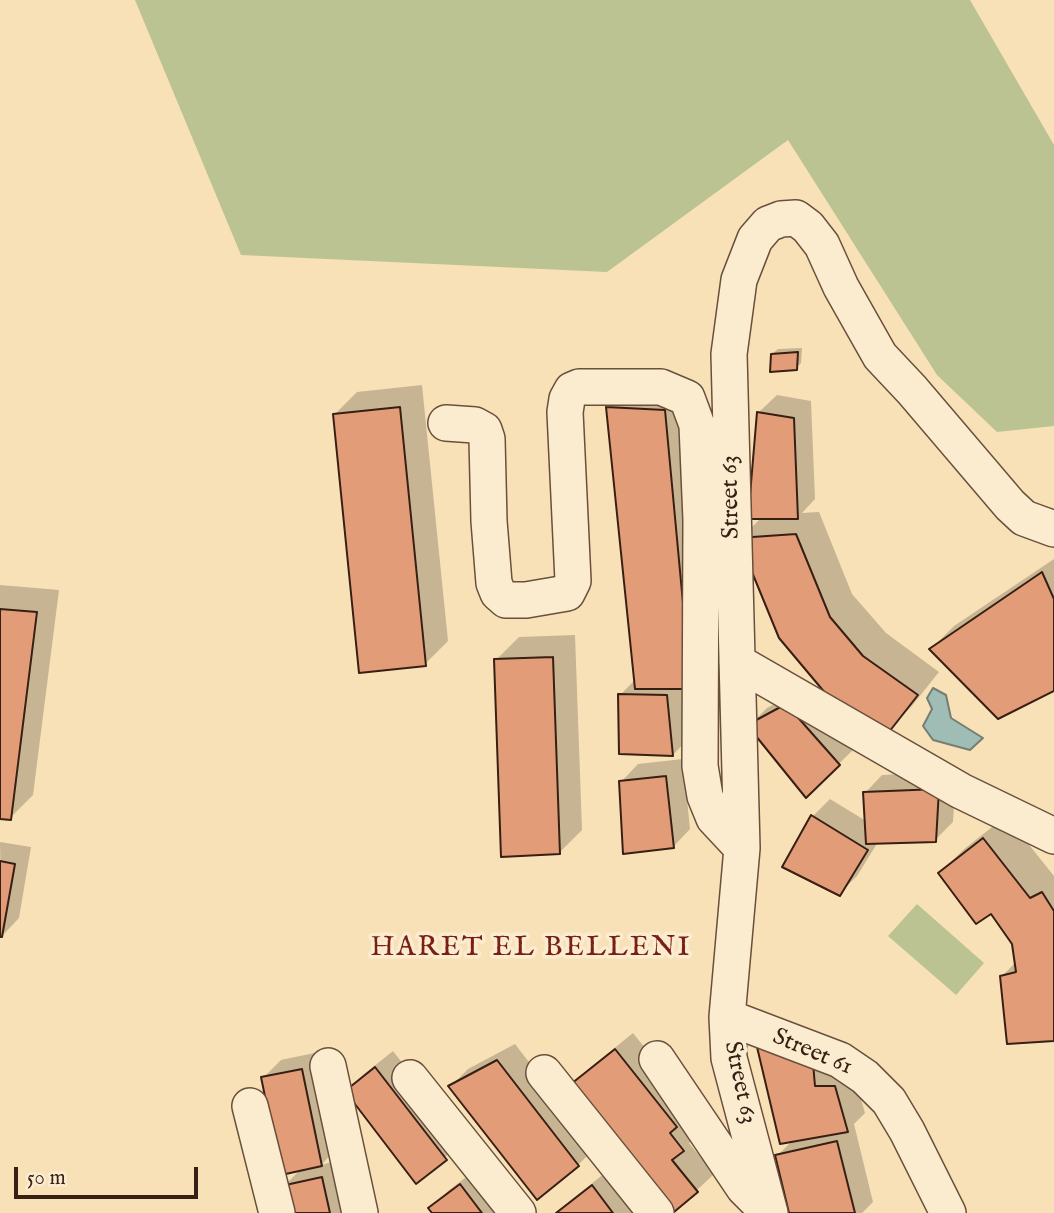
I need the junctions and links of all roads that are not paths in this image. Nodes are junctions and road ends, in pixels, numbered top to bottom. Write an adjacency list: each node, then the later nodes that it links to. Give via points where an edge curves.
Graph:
1 (446, 423): 5 (street, via 479,426 487,439 489,521 498,593 506,600 538,599 567,593 573,581 565,411 572,390 661,387 687,398 697,425 701,520 700,766 714,818)
2 (1054, 529): 3 (street, Street 63, via 1024,518 1010,505 880,356 808,227 796,218 768,224 755,239 739,280 729,354)
3 (737, 662): 4 (street, via 961,790); 5 (street, Street 63)
4 (1054, 836)
5 (742, 848): 6 (street, Street 63)
6 (727, 1017): 16 (street, Street 63, via 729,1058); 17 (street, Street 61, via 840,1060 865,1077 889,1101)
7 (657, 1059): 16 (street, via 744,1188)
8 (328, 1066): 13 (street)
9 (544, 1073): 15 (street)
10 (410, 1078): 14 (street)
11 (250, 1106): 12 (street)
12 (278, 1213)
13 (360, 1213)
14 (518, 1213)
15 (656, 1213)
16 (770, 1213)
17 (948, 1213)

